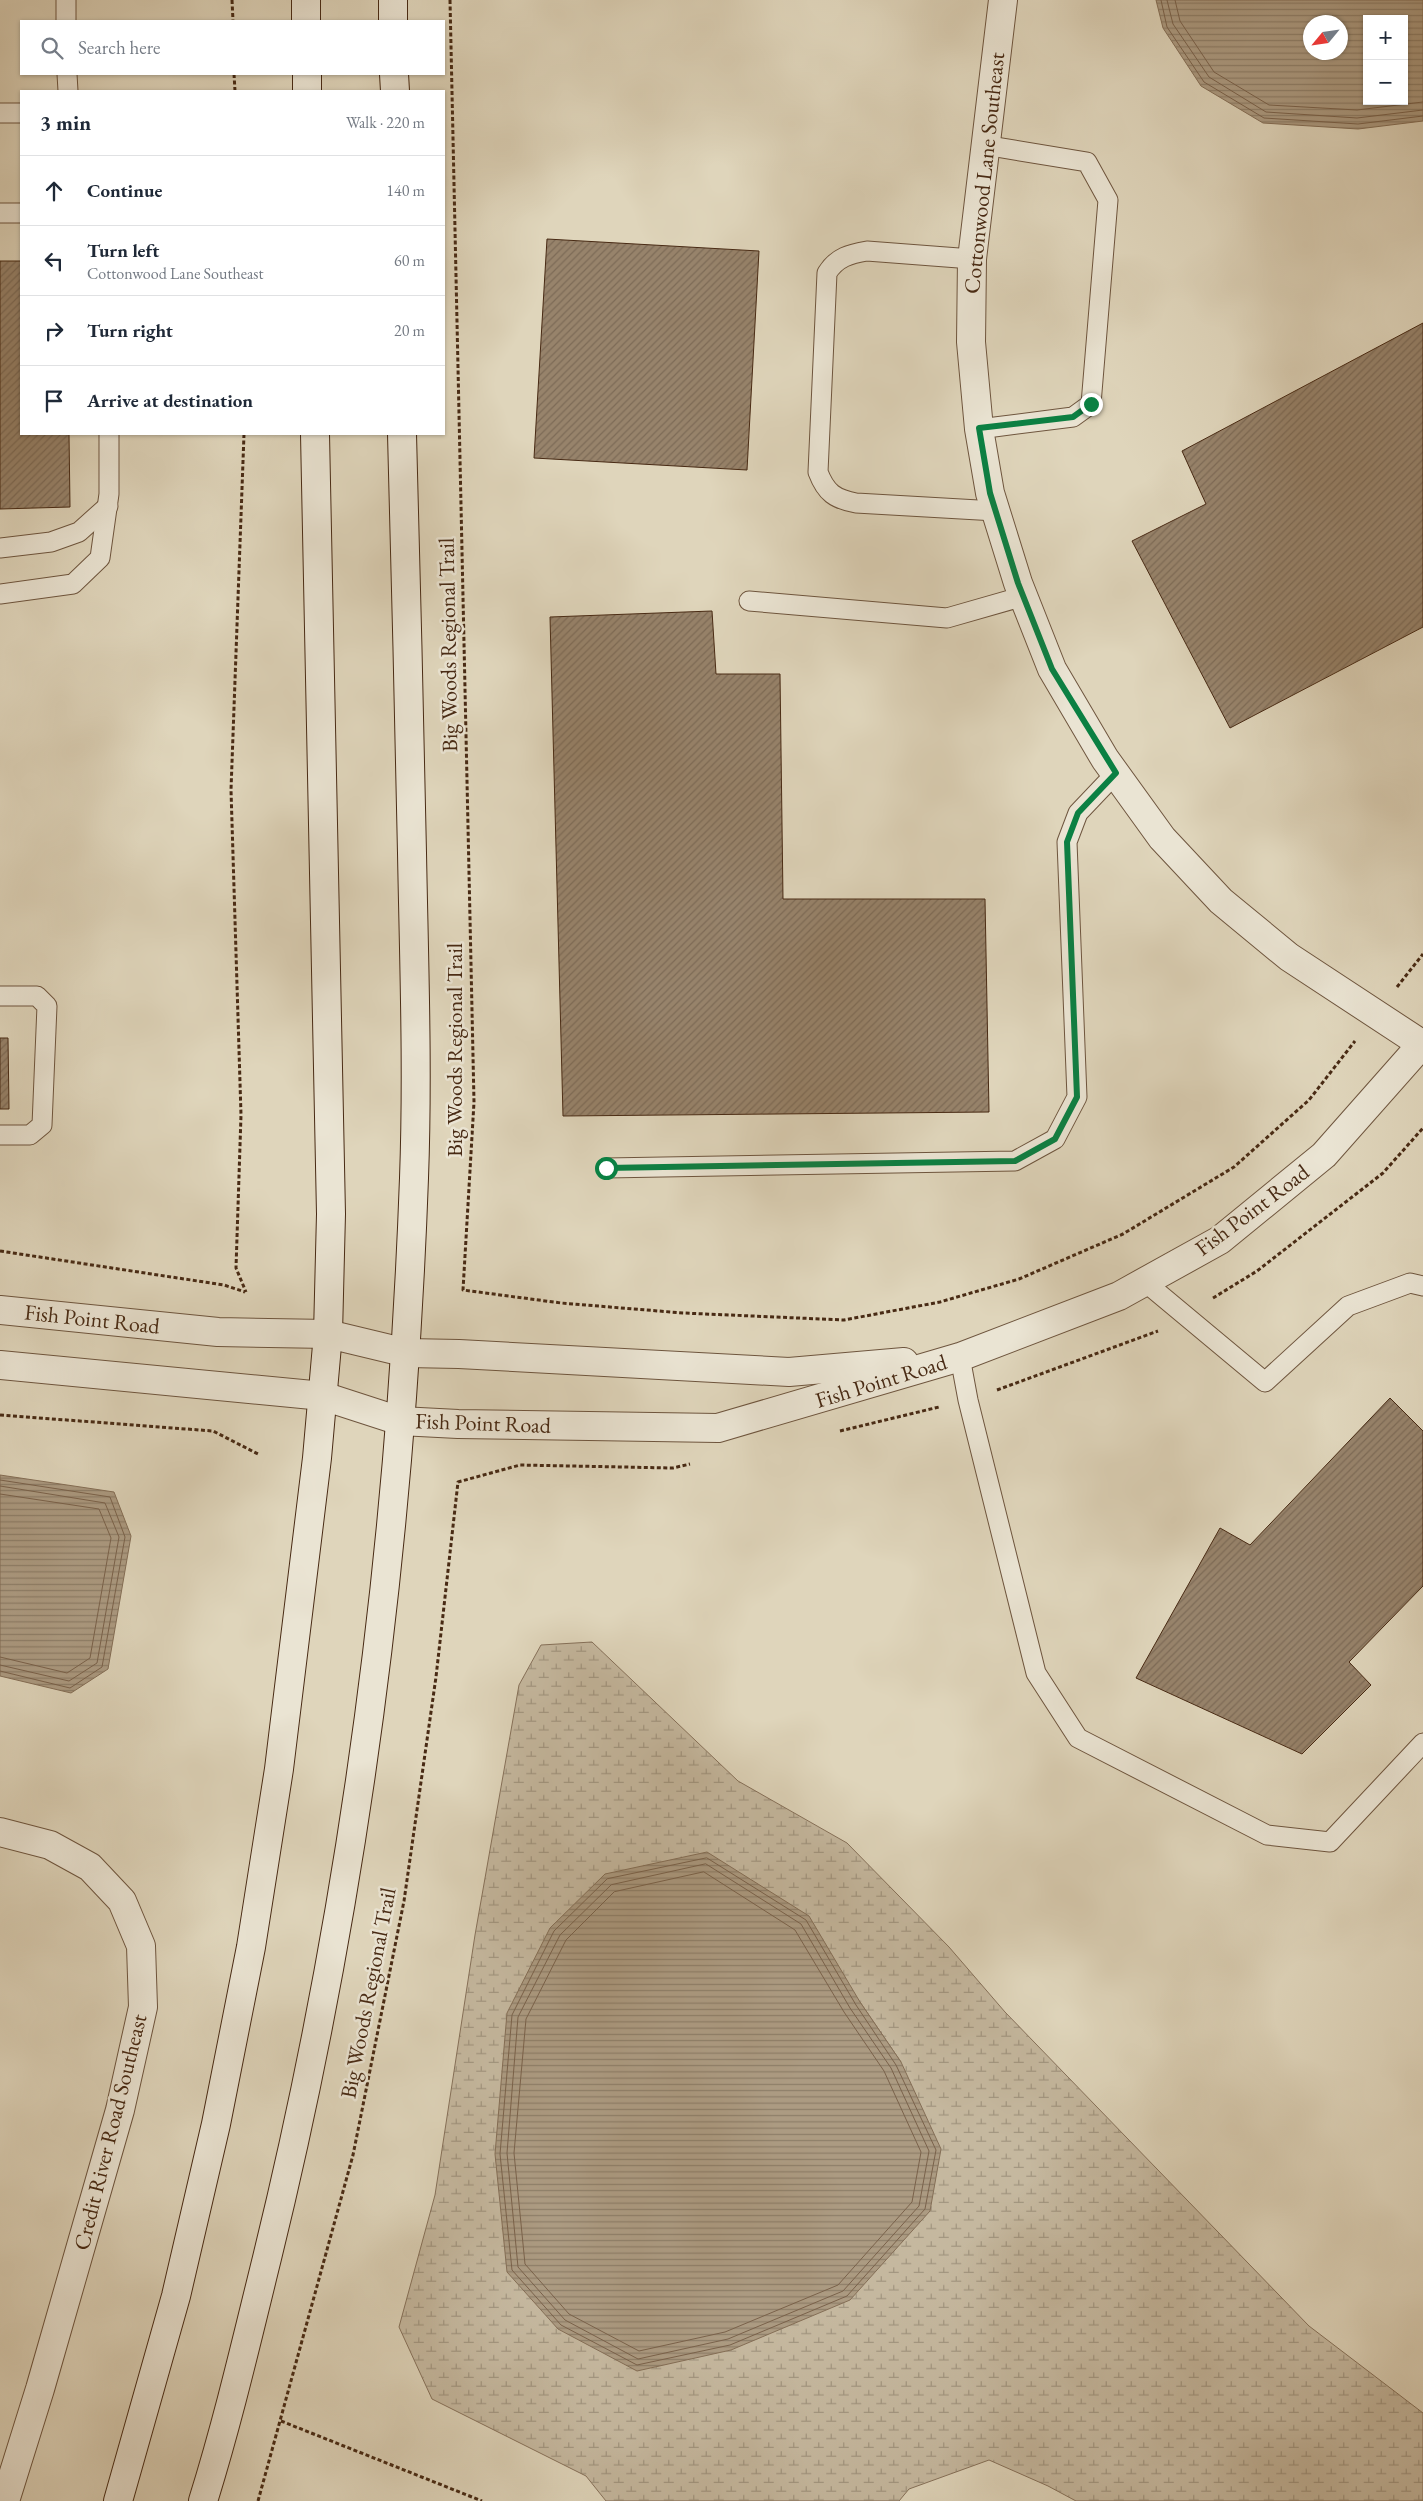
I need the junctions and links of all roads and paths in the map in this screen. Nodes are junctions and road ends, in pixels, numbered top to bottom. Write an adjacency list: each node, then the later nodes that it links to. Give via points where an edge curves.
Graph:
1 (66, 0): 7 (lane)
2 (232, 0): 8 (path)
3 (306, 0): 9 (street)
4 (393, 0): 10 (street)
5 (450, 0): 39 (path, Big Woods Regional Trail, via 474,1102 463,1290 561,1304 844,1320 940,1302 1019,1279 1124,1234 1234,1167 1309,1100)
6 (1003, 0): 21 (street, Cottonwood Lane Southeast)
7 (66, 20)
8 (233, 20)
9 (306, 20)
10 (393, 20)
11 (67, 75): 15 (lane)
12 (234, 75): 16 (path)
13 (307, 75): 17 (street)
14 (394, 75): 18 (street)
15 (68, 90)
16 (235, 90)
17 (308, 90)
18 (395, 90)
19 (0, 113): 20 (lane)
20 (20, 113)
21 (984, 145): 24 (street, Cottonwood Lane Southeast); 25 (lane, via 1087,162 1108,200 1091,404 1073,417)
22 (0, 213): 23 (lane)
23 (20, 213)
24 (972, 259): 25 (street, Cottonwood Lane Southeast, via 971,342); 31 (lane, via 867,251 833,262 827,273 818,472 831,495 840,500)
25 (979, 428): 31 (street, Cottonwood Lane Southeast)
26 (109, 435): 30 (lane)
27 (244, 435): 43 (path, via 231,790 241,1115 236,1268 246,1292 224,1285)
28 (315, 435): 47 (street, via 331,1214)
29 (402, 435): 48 (street, via 415,997 414,1175)
30 (108, 506): 32 (lane, via 79,532 51,542); 33 (lane, via 100,558 73,584)
31 (996, 511): 34 (street, Cottonwood Lane Southeast)
32 (0, 548)
33 (0, 594)
34 (1024, 596): 35 (lane, via 947,618); 36 (street, Cottonwood Lane Southeast, via 1052,669)
35 (749, 601)
36 (1116, 773): 39 (street, Cottonwood Lane Southeast, via 1162,838 1221,901 1289,957); 42 (lane, via 1078,813 1067,842 1077,1097 1055,1139 1015,1161)
37 (1423, 954): 39 (path)
38 (0, 996): 41 (lane, via 37,996 47,1006 42,1125 30,1135)
39 (1376, 1014): 40 (street, Cottonwood Lane Southeast)
40 (1423, 1044): 44 (street, Fish Point Road, via 1324,1155 1220,1240)
41 (0, 1135)
42 (606, 1168)
43 (0, 1251)
44 (1145, 1282): 45 (lane, via 1266,1382 1348,1306 1410,1283); 49 (street, Fish Point Road, via 1119,1296)
45 (1423, 1286)
46 (0, 1310): 47 (street, Fish Point Road, via 218,1332)
47 (328, 1334): 48 (street, Fish Point Road); 51 (street)
48 (407, 1353): 49 (street, Fish Point Road, via 789,1372); 53 (street)
49 (960, 1357): 53 (street, Fish Point Road, via 718,1428); 56 (lane, via 1036,1673 1078,1738 1267,1835 1330,1842)
50 (0, 1365): 51 (street, Fish Point Road)
51 (323, 1396): 53 (street, Fish Point Road); 60 (street, via 279,1769 251,1947 216,2124 176,2296)
52 (0, 1415): 54 (path, via 213,1431)
53 (400, 1421): 61 (street, via 363,1761 333,1957 297,2138)
54 (258, 1454)
55 (458, 1482): 58 (path, Big Woods Regional Trail, via 436,1677 404,1901 353,2155)
56 (1423, 1743)
57 (0, 1832): 59 (street, Credit River Road Southeast, via 50,1845 90,1867 122,1901 142,1946 142,2007 120,2110)
58 (281, 2421): 62 (path, Big Woods Regional Trail); 63 (path)
59 (4, 2501)
60 (118, 2501)
61 (203, 2501)
62 (258, 2501)
63 (482, 2501)

